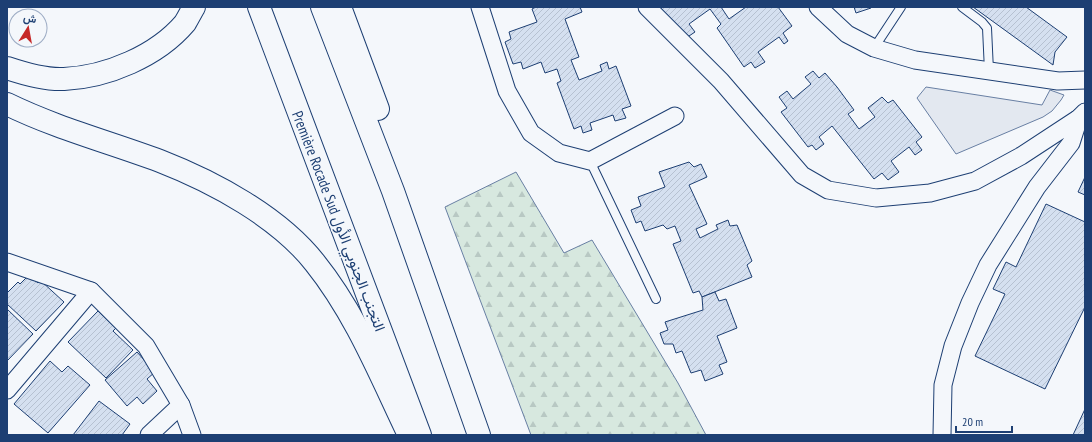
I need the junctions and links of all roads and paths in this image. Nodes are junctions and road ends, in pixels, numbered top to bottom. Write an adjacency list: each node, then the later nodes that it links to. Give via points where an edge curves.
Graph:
1 (194, 7): 11 (highway, via 185,22 164,42 136,60 101,74 63,79)
2 (259, 7): 27 (highway, Première Rocade Sud التجنب الجنوبي الأول)
3 (322, 7): 18 (highway)
4 (340, 7): 18 (highway, via 382,122)
5 (480, 7): 17 (street, via 507,91 531,133 559,153)
6 (647, 7): 15 (street, via 721,81 802,175 828,190 876,198 930,193 975,182 1021,156)
7 (818, 7): 10 (street, via 847,34)
8 (901, 7): 10 (lane)
9 (962, 7): 12 (lane, via 987,28)
10 (874, 48): 12 (street, via 915,60)
11 (7, 68)
12 (989, 71): 13 (street, via 1058,81)
13 (1085, 80)
14 (7, 104): 26 (highway, via 29,115 161,162 210,184 250,207 286,233 315,262 344,304)
15 (1082, 115): 29 (street, via 1070,142 988,265 970,303 953,346 943,385)
16 (675, 116): 17 (street)
17 (590, 161): 21 (lane)
18 (393, 191): 28 (highway)
19 (7, 262): 20 (street)
20 (91, 291): 22 (street); 23 (street, via 146,346)
21 (656, 299)
22 (7, 390)
23 (181, 405): 24 (street); 25 (street)
24 (149, 435)
25 (192, 435)
26 (409, 435)
27 (420, 435)
28 (479, 435)
29 (942, 435)

